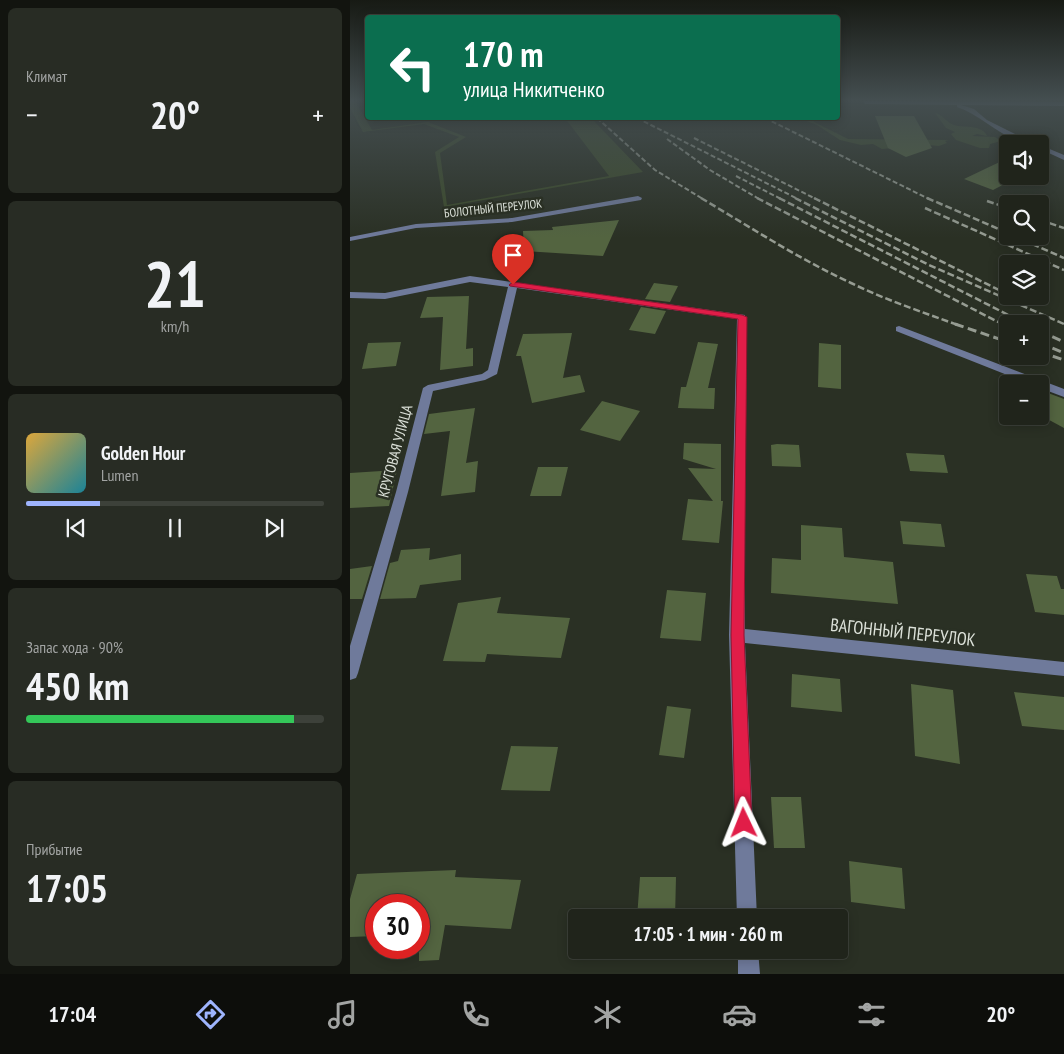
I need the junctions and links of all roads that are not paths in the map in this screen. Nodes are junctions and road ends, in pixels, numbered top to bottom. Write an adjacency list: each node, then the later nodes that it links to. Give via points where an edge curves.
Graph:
1 (1049, 151): 2 (street)
2 (1064, 158)
3 (638, 198): 4 (street, БОЛОТНЫЙ ПЕРЕУЛОК, via 512,220 416,226)
4 (350, 239)
5 (513, 285): 6 (street, via 470,279 385,296); 9 (street, via 742,317); 11 (street, КРУГОВАЯ УЛИЦА, via 493,372 485,377 428,388)
6 (350, 295)
7 (899, 329): 8 (street)
8 (1064, 393)
9 (737, 635): 10 (street, ВАГОННЫЙ ПЕРЕУЛОК); 12 (street)
10 (1064, 669)
11 (350, 673)
12 (747, 909)
13 (748, 959): 14 (street)
14 (749, 974)

